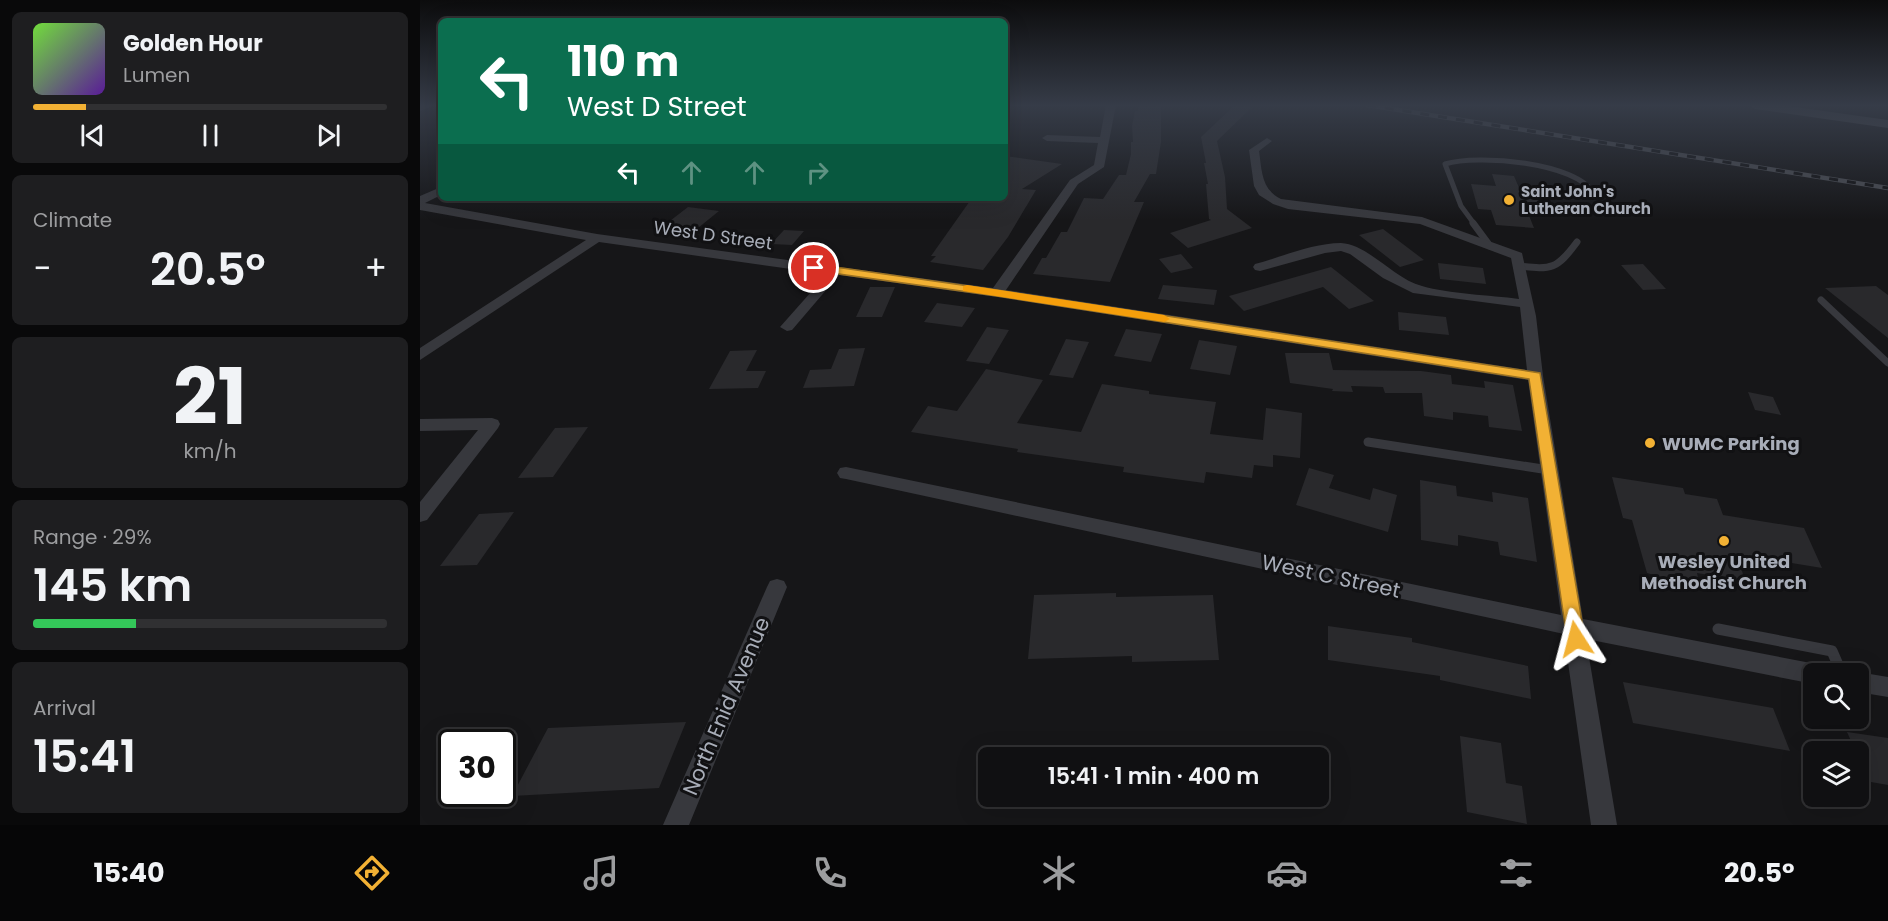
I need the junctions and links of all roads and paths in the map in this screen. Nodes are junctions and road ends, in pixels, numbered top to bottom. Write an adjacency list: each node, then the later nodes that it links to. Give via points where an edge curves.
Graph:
1 (1104, 144): 12 (street, via 1099,166 1074,182)
2 (1263, 144): 8 (street, via 1254,150 1260,190 1268,199 1288,205 1422,221)
3 (438, 192): 5 (street)
4 (1594, 194): 8 (lane, via 1588,184 1558,171 1453,159 1445,164 1461,206)
5 (420, 203): 6 (street, West D Street)
6 (597, 238): 11 (street, West D Street); 16 (street)
7 (1577, 242): 9 (lane, via 1560,265 1550,270)
8 (1490, 246): 9 (street)
9 (1518, 261): 14 (street)
10 (1260, 267): 14 (street, via 1342,247 1418,290)
11 (836, 271): 12 (street, West D Street); 15 (street)
12 (997, 293): 18 (street, West D Street)
13 (1821, 300): 17 (lane)
14 (1526, 304): 18 (street)
15 (787, 327)
16 (420, 355)
17 (1888, 363)
18 (1535, 376): 21 (street)
19 (420, 425): 23 (street, via 492,424)
20 (1368, 442): 21 (lane)
21 (1550, 470): 25 (street)
22 (846, 473): 25 (street, West C Street)
23 (420, 515)
24 (777, 587): 31 (street, North Enid Avenue)
25 (1574, 627): 28 (street, West C Street); 32 (street)
26 (1718, 629): 27 (lane, via 1832,651)
27 (1837, 663)
28 (1803, 671)
29 (1869, 684): 30 (street)
30 (1888, 687)
31 (676, 825)
32 (1605, 825)

